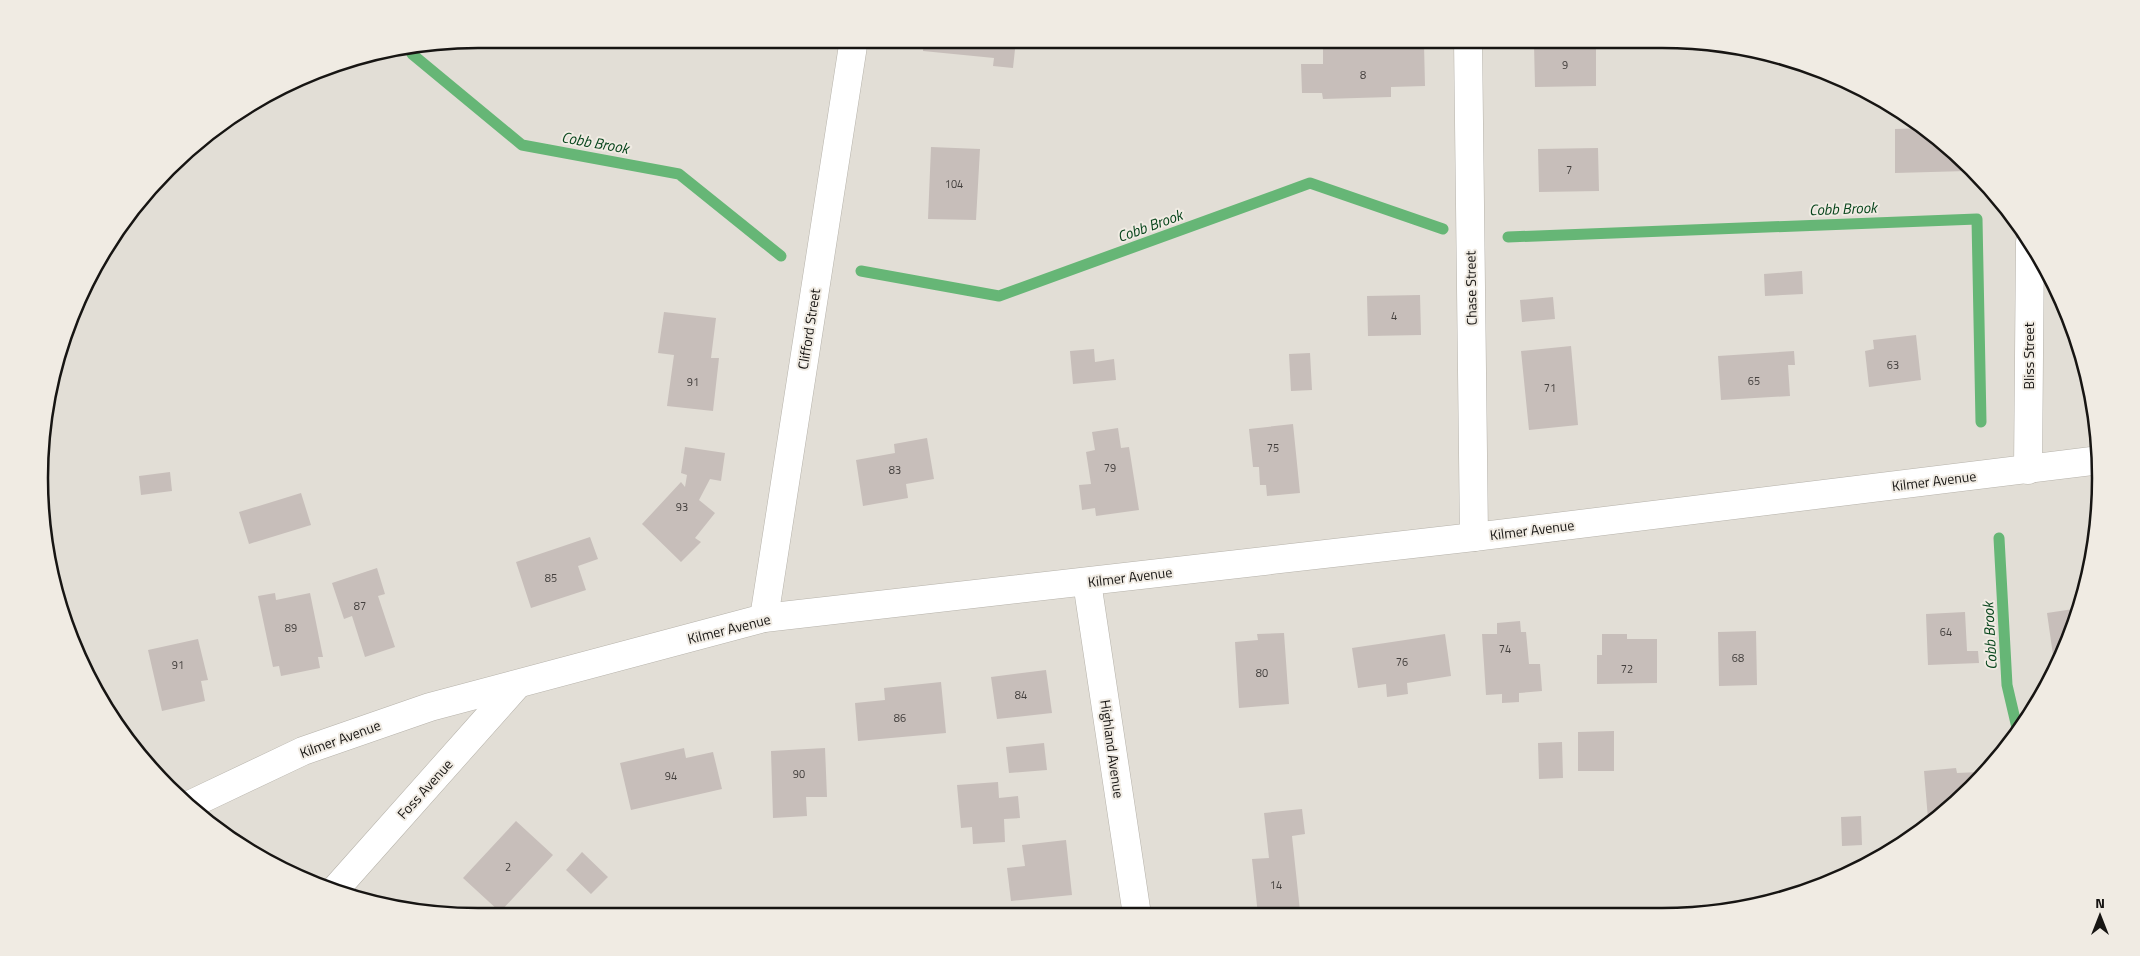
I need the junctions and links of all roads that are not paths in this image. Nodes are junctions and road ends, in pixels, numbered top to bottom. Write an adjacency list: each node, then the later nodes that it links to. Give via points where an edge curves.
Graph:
1 (853, 48): 8 (street, Clifford Street)
2 (1468, 48): 6 (street, Chase Street)
3 (2030, 255): 5 (street, Bliss Street)
4 (2092, 461): 5 (street, Kilmer Avenue)
5 (2028, 470): 6 (street, Kilmer Avenue)
6 (1474, 537): 7 (street, Kilmer Avenue)
7 (1088, 582): 8 (street, Kilmer Avenue); 12 (street, Highland Avenue)
8 (764, 618): 9 (street, Kilmer Avenue)
9 (517, 685): 10 (street, Kilmer Avenue, via 430,707 303,751); 11 (street, Foss Avenue)
10 (195, 802)
11 (339, 886)
12 (1136, 908)

